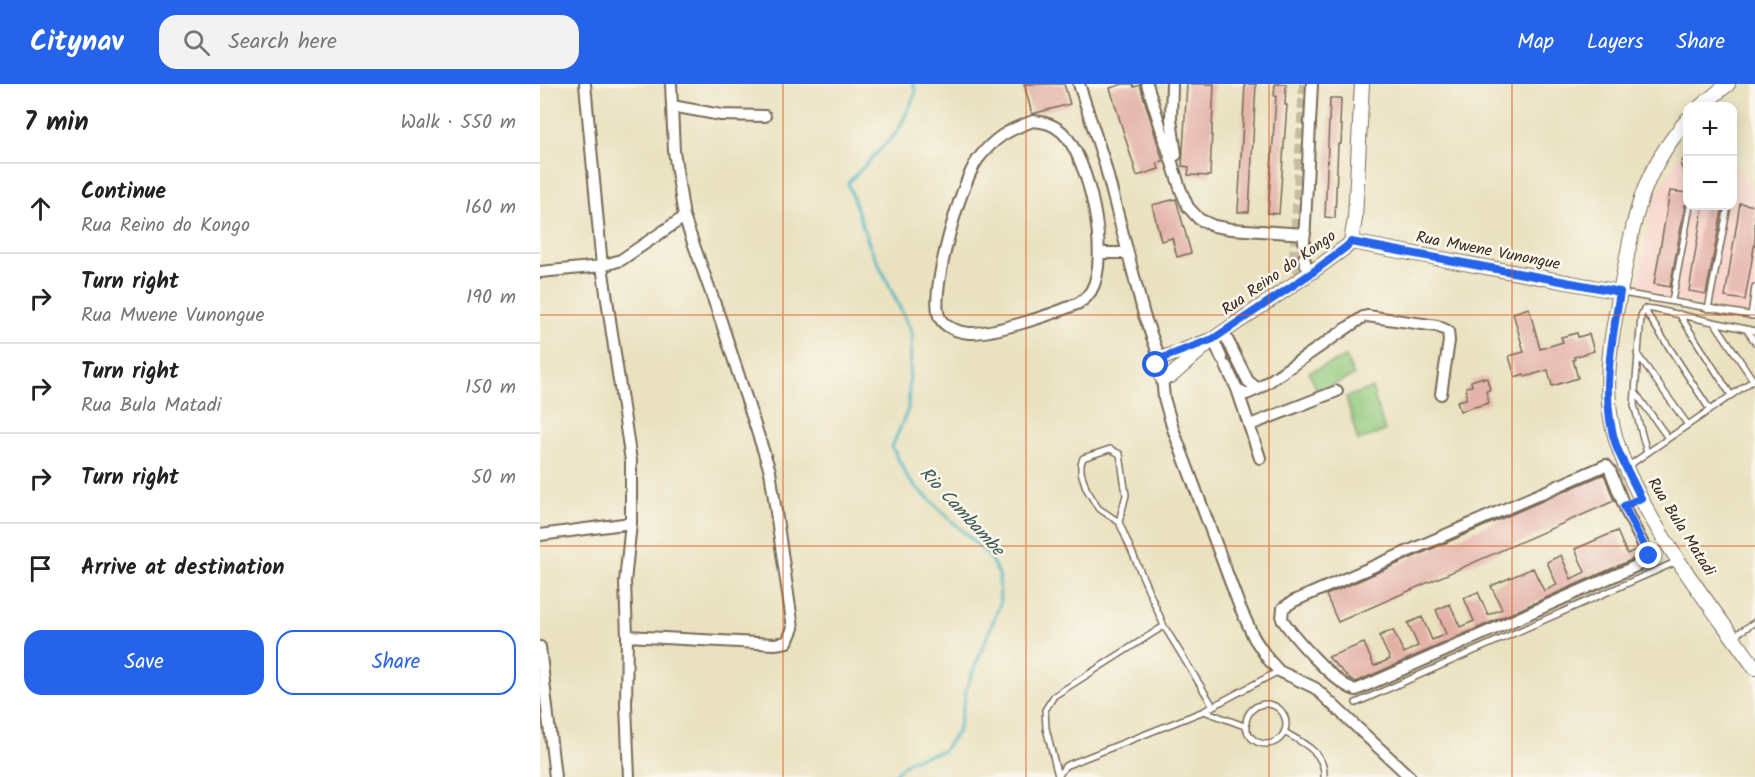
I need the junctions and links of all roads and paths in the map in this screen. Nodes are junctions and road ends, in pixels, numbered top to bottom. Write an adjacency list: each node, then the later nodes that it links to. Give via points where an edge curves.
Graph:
1 (585, 84): 21 (street)
2 (670, 84): 10 (street)
3 (1079, 84): 19 (street)
4 (1148, 84): 16 (street, via 1180,188 1188,207 1199,219 1231,229)
5 (1172, 84): 16 (street, via 1173,140 1194,204 1204,215 1216,220 1296,227)
6 (1312, 84): 16 (street)
7 (1362, 84): 17 (street, Rua Reino do Kongo)
8 (1728, 84): 9 (street)
9 (1706, 102)
10 (672, 106): 11 (street, via 721,115); 15 (street)
11 (765, 116)
12 (1683, 125): 25 (street, Rua Bula Matadi, via 1649,173 1635,214)
13 (1689, 210): 26 (lane)
14 (1727, 210): 28 (lane)
15 (684, 217): 21 (street, via 621,260); 63 (street, via 770,471 793,628 787,642 775,644)
16 (1305, 234)
17 (1351, 242): 23 (street, Rua Reino do Kongo); 25 (street, Rua Mwene Vunongue)
18 (1099, 253): 18 (street, via 1092,289 1075,305 986,332 957,331 946,326 939,316 942,270 965,183 977,161 1009,130 1047,122 1062,132 1083,168 1096,218); 19 (street)
19 (1128, 253): 37 (street)
20 (1304, 258): 23 (street)
21 (602, 266): 22 (street); 58 (street, via 631,461)
22 (540, 272)
23 (1313, 272): 34 (street, Rua Reino do Kongo)
24 (1755, 287): 30 (lane)
25 (1620, 292): 26 (lane); 54 (street, Rua Bula Matadi, via 1608,402 1617,446)
26 (1672, 302): 28 (lane)
27 (1644, 309): 29 (lane); 36 (lane); 48 (lane)
28 (1708, 309): 30 (lane)
29 (1679, 314): 31 (lane); 47 (lane)
30 (1753, 316)
31 (1714, 322): 32 (lane); 41 (lane)
32 (1747, 330): 33 (lane); 35 (lane)
33 (1755, 331)
34 (1219, 336): 37 (street, Rua Reino do Kongo); 38 (street); 39 (street); 40 (street, Rua Reino do Kongo, via 1171,376)
35 (1755, 342)
36 (1637, 354): 45 (lane); 50 (lane)
37 (1160, 359): 40 (street, via 1156,365)
38 (1239, 362): 39 (street); 43 (street, via 1248,381)
39 (1226, 364): 42 (street)
40 (1162, 377): 67 (street, via 1173,429 1239,605 1254,638)
41 (1754, 380): 47 (lane)
42 (1237, 389): 43 (street, via 1247,394); 49 (street)
43 (1258, 389): 46 (street, via 1367,315 1448,330)
44 (1337, 391): 49 (street)
45 (1634, 391): 51 (lane); 52 (lane)
46 (1441, 394)
47 (1731, 395): 48 (lane)
48 (1710, 410): 50 (lane)
49 (1250, 425): 53 (street)
50 (1688, 425): 51 (lane)
51 (1668, 438): 52 (lane)
52 (1647, 453): 54 (lane)
53 (1260, 458)
54 (1626, 467): 55 (street, Rua Bula Matadi)
55 (1643, 501): 56 (street); 60 (street, Rua Bula Matadi)
56 (1626, 509): 56 (street, via 1610,470 1601,466 1294,601 1283,608 1281,616 1314,658 1348,687 1360,689 1646,561 1646,548)
57 (1119, 522): 57 (lane, via 1098,508 1086,488 1080,464 1083,458 1110,449 1120,454 1126,495); 62 (lane)
58 (631, 523): 59 (street); 63 (street, via 625,582)
59 (540, 535)
60 (1679, 560): 64 (street, Rua Bula Matadi); 68 (lane)
61 (1755, 622): 64 (lane)
62 (1164, 626): 69 (lane); 73 (lane, via 1054,696 1045,710)
63 (627, 636): 75 (street)
64 (1733, 637): 66 (street, Rua Bula Matadi)
65 (540, 647): 74 (street)
66 (1755, 668)
67 (1279, 671): 69 (lane); 77 (street, via 1315,688)
68 (1356, 703)
69 (1213, 706): 70 (lane)
70 (1204, 711): 71 (lane); 73 (lane, via 1065,766)
71 (1247, 727): 72 (lane, via 1253,739 1265,744 1277,741); 72 (lane, via 1254,708 1267,704 1283,714)
72 (1284, 732): 76 (lane, via 1313,749 1322,761)
73 (1058, 776)
74 (555, 777)
75 (629, 777)
76 (1324, 777)
77 (1410, 777)

